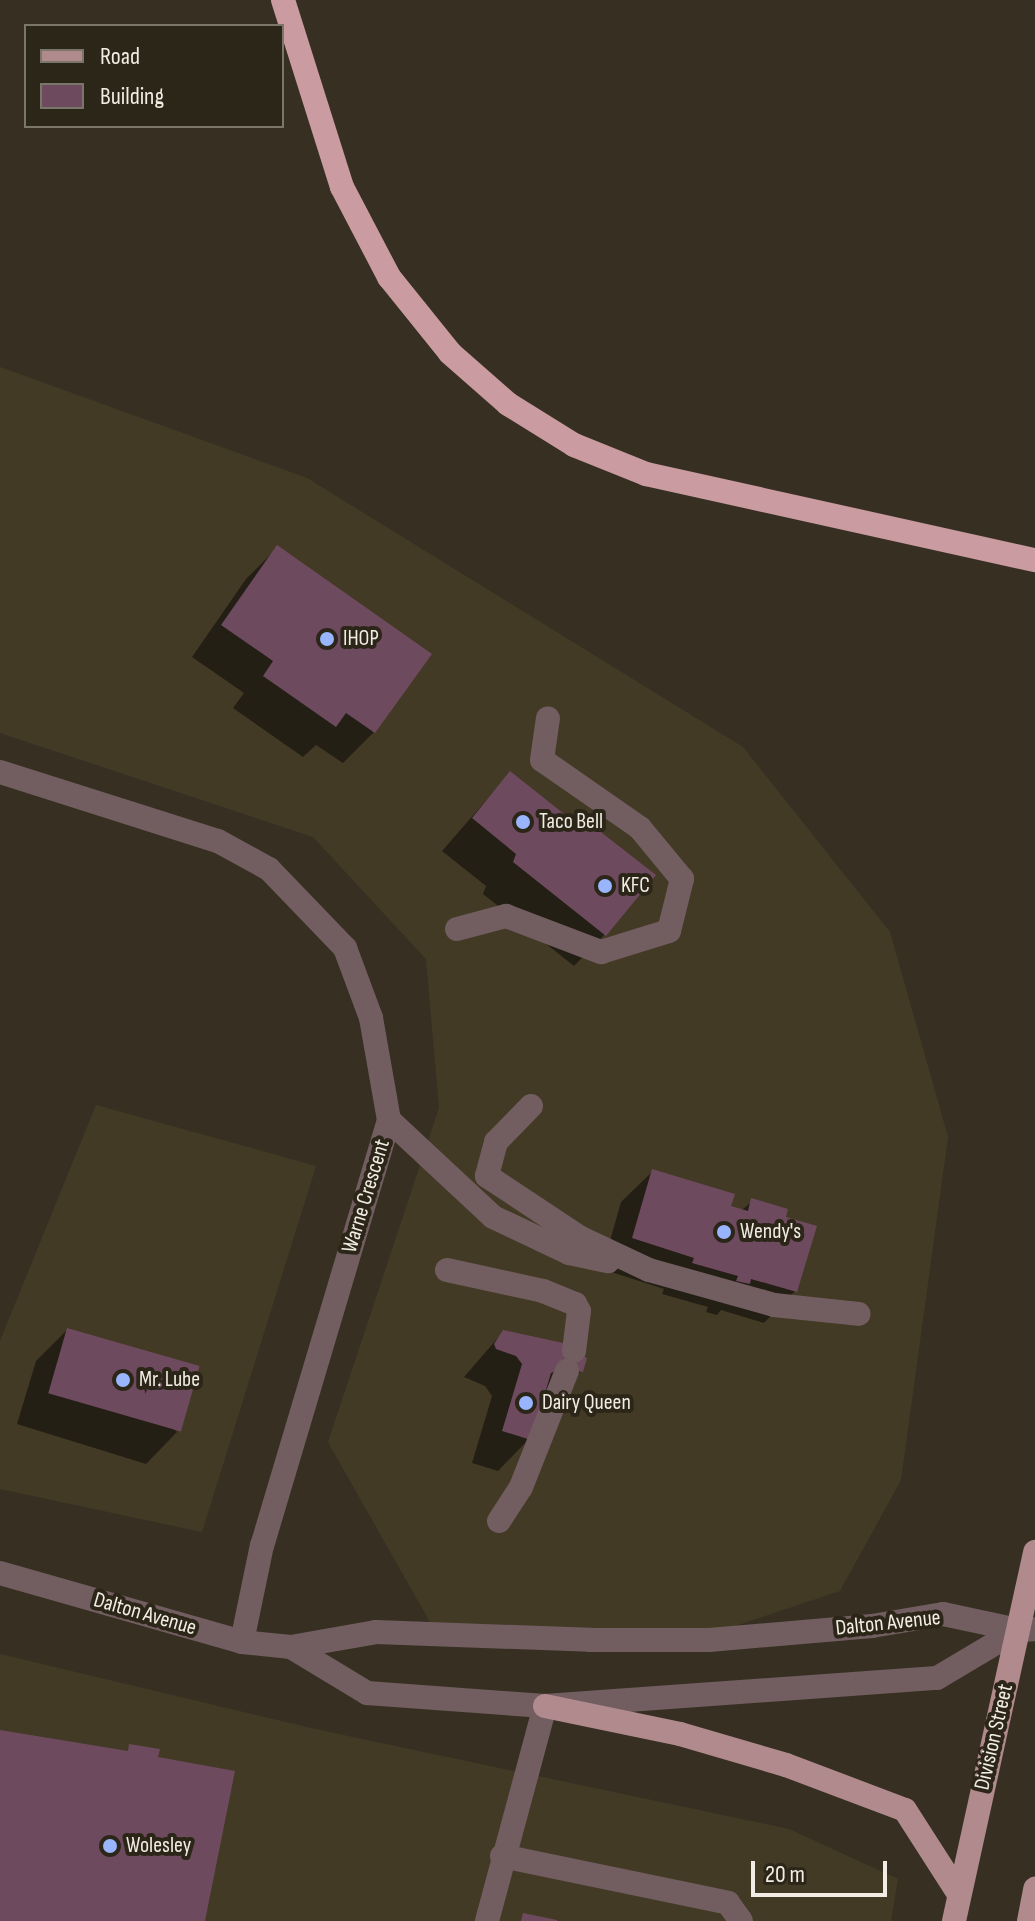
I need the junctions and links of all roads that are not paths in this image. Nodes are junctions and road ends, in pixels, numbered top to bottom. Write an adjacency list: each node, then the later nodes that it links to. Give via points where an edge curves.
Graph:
1 (283, 0): 2 (highway, via 342,187 389,277 450,353 508,404 574,445 646,474)
2 (1035, 560)
3 (548, 718): 5 (street, via 542,760 640,828 682,879 669,931 601,952 506,916)
4 (0, 772): 7 (street, Warne Crescent, via 218,841 269,869 345,948 371,1018)
5 (457, 929)
6 (531, 1106): 9 (street, via 496,1142 487,1176 579,1237)
7 (389, 1120): 9 (street, via 493,1217 569,1253); 15 (street, Warne Crescent, via 262,1545)
8 (447, 1270): 11 (street, via 543,1291 575,1304 579,1311 570,1361 521,1487)
9 (649, 1270): 10 (street, via 774,1305)
10 (859, 1314)
11 (499, 1521)
12 (1035, 1552): 14 (main road, Division Street)
13 (0, 1573): 15 (street, Dalton Avenue)
14 (1027, 1630): 16 (street, Dalton Avenue, via 943,1614 872,1626 709,1640 376,1632); 17 (street, Dalton Avenue, via 937,1678); 20 (main road, Division Street)
15 (242, 1642): 16 (street, Dalton Avenue)
16 (291, 1647): 17 (street, Dalton Avenue, via 367,1693)
17 (545, 1706): 18 (street); 20 (main road, via 680,1734 786,1765 905,1810)
18 (502, 1856): 21 (street); 22 (street, via 728,1903)
19 (1035, 1889): 24 (main road)
20 (959, 1894): 23 (main road, Division Street)
21 (487, 1921)
22 (741, 1921)
23 (954, 1921)
24 (1029, 1921)

